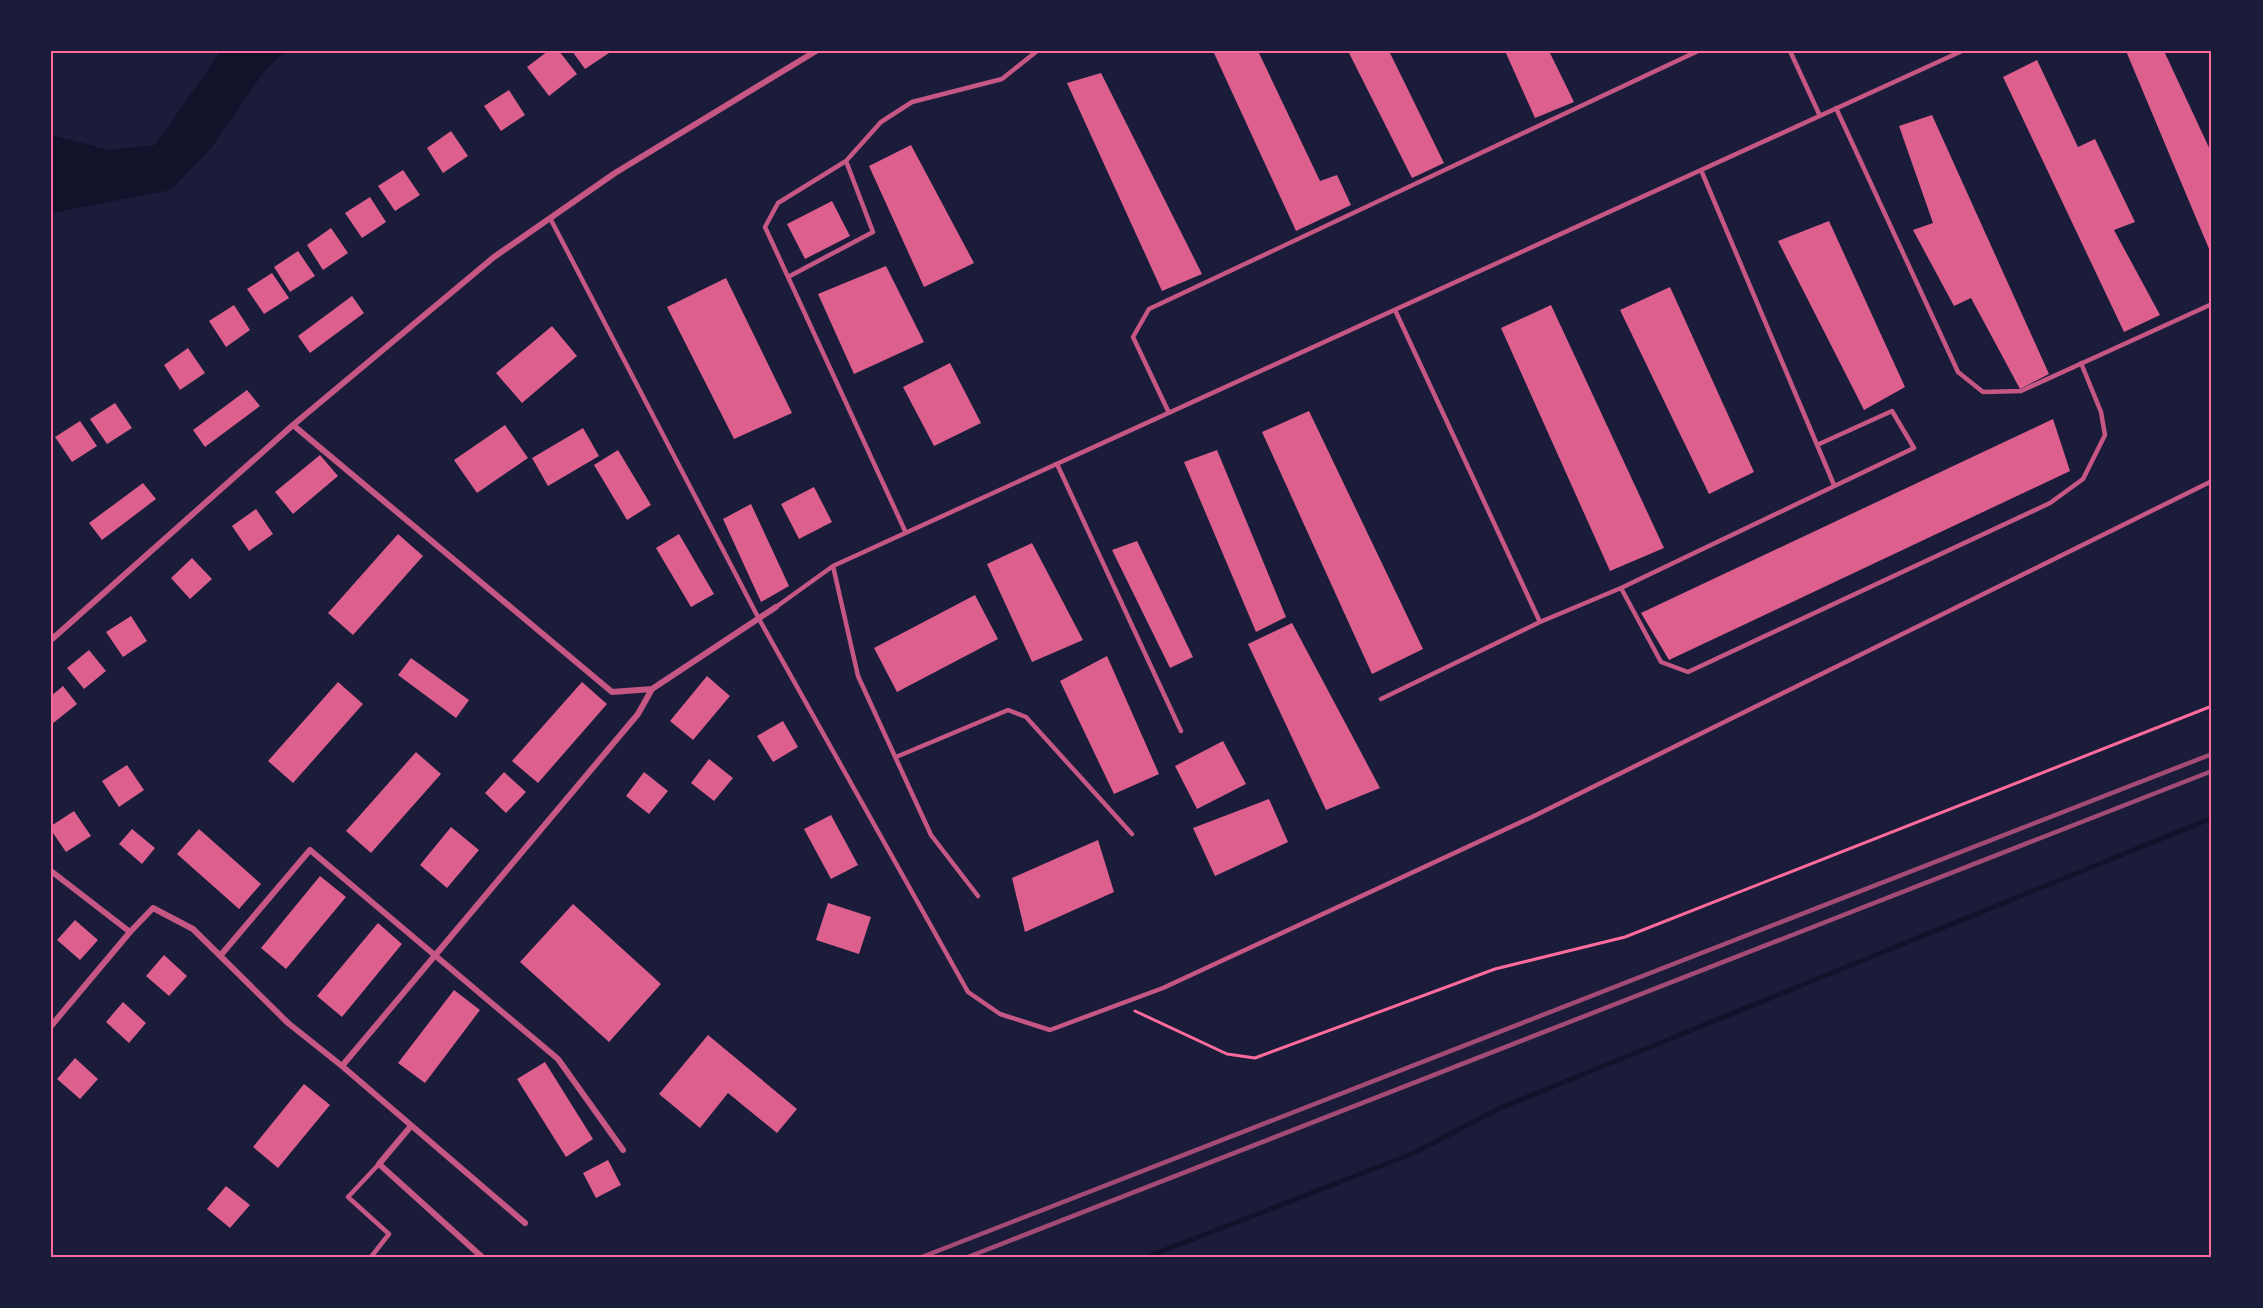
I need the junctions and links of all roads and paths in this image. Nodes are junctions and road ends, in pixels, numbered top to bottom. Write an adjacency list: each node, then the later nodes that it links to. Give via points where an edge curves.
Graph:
1 (816, 51): 10 (street, via 615,173)
2 (1037, 51): 8 (lane, via 1002,80 912,102 881,122)
3 (1698, 51): 15 (lane, via 1149,309 1133,337)
4 (1790, 51): 7 (lane)
5 (1962, 51): 6 (lane)
6 (1836, 108): 7 (lane); 14 (lane, via 1958,372 1983,392 2022,391)
7 (1820, 116): 9 (lane)
8 (846, 160): 11 (lane, via 778,203 765,227); 11 (lane, via 873,231)
9 (1701, 170): 13 (lane); 17 (lane)
10 (550, 218): 16 (street, via 494,257); 25 (lane)
11 (788, 277): 21 (lane)
12 (2212, 304): 14 (lane)
13 (1395, 310): 15 (lane); 26 (lane)
14 (2081, 363): 23 (lane, via 2101,412 2104,435 2083,479 2050,503 1688,672 1661,662)
15 (1169, 413): 18 (lane)
16 (293, 425): 27 (street); 28 (street, via 612,692)
17 (1817, 445): 20 (lane); 20 (lane, via 1892,411 1914,448)
18 (1057, 464): 21 (lane); 31 (lane)
19 (2212, 481): 39 (lane, via 1532,817 1163,988)
20 (1834, 485): 23 (lane)
21 (906, 533): 22 (lane)
22 (833, 566): 24 (lane); 32 (lane, via 858,676)
23 (1621, 588): 26 (lane)
24 (776, 607): 25 (street)
25 (759, 619): 28 (street); 39 (lane, via 969,992 1000,1014 1050,1030)
26 (1540, 622): 29 (lane)
27 (51, 640)
28 (651, 689): 38 (street, via 638,714)
29 (1382, 699)
30 (2212, 706): 39 (path, via 1624,937 1495,969 1255,1058 1227,1054)
31 (1181, 731)
32 (896, 757): 33 (lane, via 1008,710 1026,717); 35 (lane, via 931,836)
33 (1132, 834)
34 (51, 870): 36 (street)
35 (978, 896)
36 (130, 932): 37 (street, via 153,908 193,929); 40 (street)
37 (220, 956): 38 (street, via 310,850); 41 (street, via 288,1023)
38 (435, 956): 41 (street); 43 (street, via 558,1059)
39 (1120, 1004)
40 (51, 1026)
41 (342, 1066): 42 (street)
42 (411, 1126): 44 (street); 45 (street)
43 (623, 1150)
44 (379, 1164): 46 (lane, via 348,1197 389,1234); 47 (street)
45 (525, 1223)
46 (371, 1257)
47 (482, 1257)

